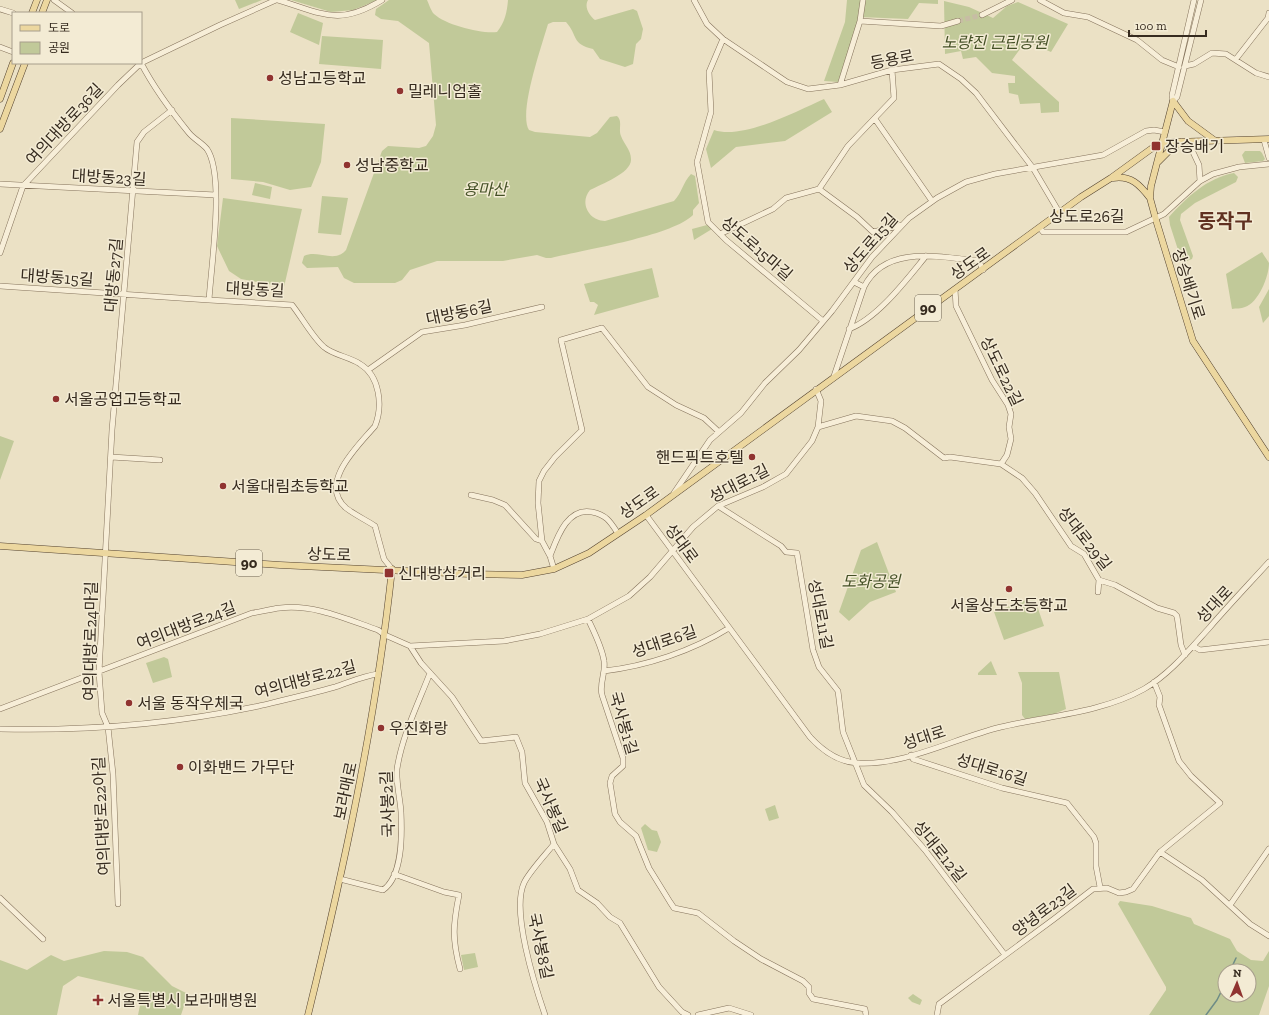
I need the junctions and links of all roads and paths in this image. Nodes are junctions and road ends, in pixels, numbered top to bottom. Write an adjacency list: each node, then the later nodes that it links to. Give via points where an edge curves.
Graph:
1 (37, 0): 13 (main road)
2 (47, 0): 14 (main road)
3 (54, 0): 15 (street)
4 (277, 0): 5 (street, 여의대방로36길, via 334,17 361,11); 25 (street, 여의대방로36길)
5 (382, 0)
6 (694, 0): 21 (street, 등용로, via 708,24)
7 (863, 0): 19 (street)
8 (1012, 0): 18 (street)
9 (1040, 0): 31 (street, via 1064,13 1088,17 1138,40 1162,60)
10 (1194, 0): 31 (street, 장승배기로)
11 (1201, 0): 30 (street, 장승배기로)
12 (0, 9): 16 (street)
13 (32, 12)
14 (42, 12)
15 (71, 12)
16 (12, 13)
17 (1269, 13): 24 (street, via 1268,18)
18 (982, 15)
19 (860, 21): 20 (street, via 941,26); 34 (street)
20 (958, 21)
21 (723, 39): 34 (street, 등용로, via 787,82 808,89); 63 (street, 상도로15마길, via 709,72 711,112 697,162 708,222)
22 (0, 47): 23 (street)
23 (12, 52)
24 (1236, 59): 30 (street, via 1226,54 1212,53 1194,64); 33 (street, via 1256,74)
25 (142, 63)
26 (13, 64): 35 (main road)
27 (25, 64): 39 (main road)
28 (140, 64): 53 (street, 여의대방로36길)
29 (142, 64): 37 (street, 대방동길, via 150,81)
30 (1185, 66): 36 (street, 장승배기로, via 1178,97)
31 (1179, 67): 36 (street, 장승배기로, via 1172,95)
32 (892, 70): 34 (street, 등용로); 38 (street, via 894,98); 49 (street, 등용로, via 939,64 961,79 976,93)
33 (1269, 77)
34 (840, 85)
35 (0, 99)
36 (1173, 101): 40 (main road, 장승배기로); 41 (main road, via 1188,121)
37 (172, 110): 55 (street, 대방동27길, via 144,132 137,142); 56 (street, 대방동길, via 194,138 207,149 216,171)
38 (875, 119): 54 (street, via 848,146); 58 (street)
39 (0, 129)
40 (1165, 132): 45 (main road, 장승배기로); 49 (street, 상도로15길, via 1146,132 1103,155)
41 (1214, 140): 42 (main road, 상도로 / 90); 44 (main road, 상도로 / 90)
42 (1267, 140): 46 (street)
43 (1181, 142): 44 (main road, 상도로 / 90); 45 (main road, 상도로 / 90); 48 (main road, via 1160,158)
44 (1193, 142): 51 (street, via 1192,150 1199,164)
45 (1162, 144): 48 (main road, 장승배기로); 50 (main road, 상도로 / 90)
46 (1269, 158)
47 (1269, 164): 51 (street, via 1223,170)
48 (1156, 167): 57 (main road, 장승배기로)
49 (1033, 168): 58 (street, 상도로15길, via 966,182); 59 (street, 등용로)
50 (1111, 178): 57 (main road, via 1133,180); 59 (main road, 상도로 / 90)
51 (1200, 181): 60 (street)
52 (0, 184): 53 (street, 대방동23길)
53 (23, 186): 55 (street, 대방동23길); 64 (street)
54 (819, 189): 61 (street, via 873,232); 63 (street, via 786,198 773,209)
55 (133, 191): 56 (street, 대방동23길); 71 (street, 대방동27길)
56 (216, 195): 72 (street, 대방동길)
57 (1150, 198): 60 (main road, 장승배기로)
58 (932, 202): 61 (street, 상도로15길)
59 (1059, 212): 62 (main road, 상도로 / 90)
60 (1156, 220): 62 (street, 상도로26길, via 1126,232 1043,232); 81 (main road, 장승배기로, via 1193,340)
61 (902, 225): 67 (street, 상도로15길, via 872,257)
62 (1040, 228): 66 (main road, 상도로 / 90)
63 (720, 234): 74 (street, 상도로15마길)
64 (0, 253)
65 (926, 256): 66 (street, via 979,261); 69 (street, via 912,255 883,265); 75 (street, via 894,294 867,318)
66 (983, 270): 70 (main road, 상도로 / 90)
67 (854, 282): 69 (street); 74 (street, 상도로15길)
68 (0, 286): 71 (street, 대방동15길)
69 (864, 287): 75 (street)
70 (955, 289): 77 (main road, 상도로 / 90); 84 (street, 상도로22길, via 956,306 1011,414 1011,439 1007,455)
71 (125, 295): 72 (street, 대방동15길); 82 (street, 대방동27길)
72 (209, 300): 76 (street, 대방동길, via 292,304 324,347 361,364)
73 (542, 307): 76 (street, 대방동6길, via 422,332)
74 (823, 321): 80 (street, 상도로15길, via 740,413)
75 (849, 329): 77 (street)
76 (368, 370): 96 (street, via 376,386 380,403 378,419 342,466 337,478 337,491 345,507 375,526 384,559)
77 (834, 376): 78 (main road, 상도로 / 90)
78 (816, 389): 79 (street, 성대로1길, via 821,401); 85 (main road, 상도로 / 90)
79 (818, 427): 84 (street, 성대로29길, via 856,416 892,421 944,458); 87 (street, 성대로1길, via 812,442 786,474)
80 (719, 432): 85 (street, 상도로15길, via 710,440); 90 (street, via 704,418 676,405 648,387 602,328 561,340 582,430 544,471 539,481)
81 (1269, 457)
82 (111, 458): 83 (street); 93 (street, 대방동27길)
83 (160, 460)
84 (1001, 464): 98 (street, 성대로29길, via 1022,478 1035,493 1072,546 1084,554)
85 (674, 493): 88 (main road, 상도로 / 90)
86 (471, 495): 90 (street, via 505,505 536,540)
87 (718, 506): 92 (street, 성대로1길, via 693,527); 116 (street, 성대로11길, via 781,546 786,552 797,553 813,650 819,667 838,691 843,732)
88 (646, 515): 89 (main road, 상도로 / 90); 92 (street, 성대로)
89 (618, 532): 94 (street, via 603,515 583,512 570,518 557,538); 97 (main road, 상도로 / 90, via 589,553)
90 (542, 542): 94 (street)
91 (0, 546): 93 (main road, 상도로 / 90)
92 (671, 551): 100 (street, 성대로1길, via 650,577 629,596); 101 (street, 성대로)
93 (106, 553): 96 (main road, 상도로 / 90, via 280,565); 108 (street, 여의대방로24마길)
94 (550, 556): 97 (street)
95 (1269, 562): 105 (street, 성대로)
96 (392, 569): 97 (main road, 상도로 / 90, via 522,575); 102 (main road, 보라매로)
97 (554, 569)
98 (1099, 580): 99 (street); 106 (street, 성대로29길, via 1115,585 1157,608 1174,613 1177,616)
99 (1098, 592)
100 (588, 619): 104 (street, via 540,634 504,641); 107 (street, 국사봉1길, via 604,660)
101 (729, 628): 107 (street, 성대로6길, via 710,640 686,649 642,664); 116 (street, 성대로, via 810,737 824,750)
102 (385, 635): 104 (street); 108 (street, 여의대방로24길, via 378,630 324,611 280,608 252,613); 110 (main road, 보라매로)
103 (1269, 642): 105 (street, via 1200,650)
104 (410, 646): 109 (street, 국사봉길)
105 (1193, 646): 106 (street, 성대로)
106 (1185, 655): 111 (street, 성대로)
107 (604, 671): 135 (street, 국사봉1길, via 600,687 623,758 623,766 612,776 610,783 615,814 636,836 648,868 674,908 698,913 761,959 803,981 809,987 813,999 865,1009)
108 (99, 672): 112 (street, 여의대방로24길); 114 (street, 여의대방로24마길, via 102,713)
109 (430, 673): 117 (street, 국사봉길, via 452,697 481,741 516,737 522,752 525,783 547,822); 120 (street, 국사봉2길, via 403,744 398,768 401,838 399,860)
110 (378, 674): 114 (street, 여의대방로22길, via 257,706); 121 (main road, 보라매로, via 366,750)
111 (1154, 682): 115 (street, 성대로, via 1128,696 1086,710 1000,727); 119 (street, 양녕로23길, via 1160,697 1159,706 1179,761 1220,803)
112 (0, 709)
113 (0, 728): 114 (street, 여의대방로22길)
114 (108, 728): 124 (street, 여의대방로22아길, via 113,774)
115 (911, 755): 116 (street, 성대로, via 873,763); 122 (street, 성대로16길, via 913,758 1002,788 1067,803 1094,837)
116 (855, 763): 128 (street, 성대로12길, via 864,785 925,850)
117 (554, 844): 131 (street, 국사봉8길, via 524,882 519,910 529,963); 132 (street, 국사봉길, via 570,869 578,890 620,923 659,987 682,1012)
118 (1269, 850): 125 (street)
119 (1160, 852): 122 (street, 양녕로23길, via 1133,889 1119,893); 125 (street, via 1202,880)
120 (394, 874): 121 (street, 국사봉2길, via 390,885 383,890); 129 (street, via 459,895 455,913 454,945)
121 (340, 879): 130 (main road, 보라매로)
122 (1100, 887): 128 (street, 양녕로23길, via 1093,889)
123 (0, 898): 127 (street)
124 (118, 904)
125 (1230, 905): 126 (street, via 1250,924)
126 (1269, 936)
127 (43, 939)
128 (1005, 955): 136 (street, 양녕로23길, via 939,1004)
129 (460, 969)
130 (308, 1015)
131 (545, 1015)
132 (688, 1015)
133 (698, 1015): 134 (street, via 729,1008)
134 (751, 1015)
135 (866, 1015)
136 (937, 1015)

